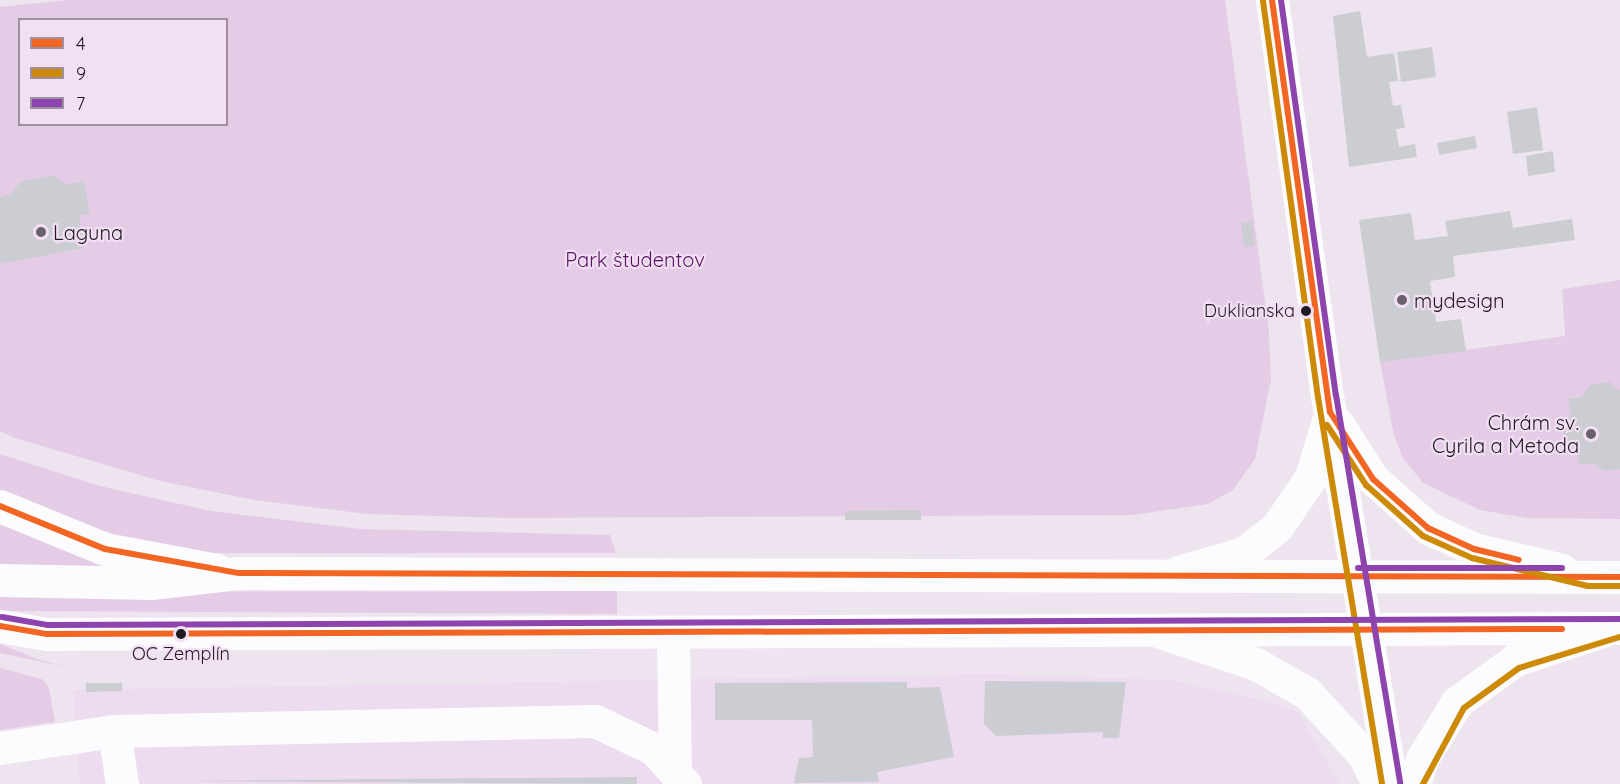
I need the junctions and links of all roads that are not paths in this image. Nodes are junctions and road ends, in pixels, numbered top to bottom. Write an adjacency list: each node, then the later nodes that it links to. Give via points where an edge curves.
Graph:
1 (1272, 0): 2 (main road)
2 (1330, 412): 5 (main road); 6 (main road, via 1373,479 1428,528 1474,549); 7 (main road, via 1311,477 1277,526 1244,553)
3 (0, 506): 4 (main road, via 105,549)
4 (239, 573): 7 (main road); 8 (main road, via 151,583)
5 (1358, 577): 6 (main road); 7 (main road); 11 (main road)
6 (1605, 577)
7 (1156, 579)
8 (0, 580)
9 (0, 626): 13 (main road, via 46,634)
10 (1615, 628): 11 (main road); 20 (main road, via 1515,660 1457,702 1422,759)
11 (1366, 631): 12 (main road); 19 (main road)
12 (1158, 632): 13 (main road); 18 (main road, via 1256,664 1307,693 1365,755)
13 (674, 634): 16 (main road)
14 (114, 731): 15 (main road); 16 (main road, via 594,721 654,749); 17 (main road)
15 (0, 748)
16 (680, 778)
17 (122, 784)
18 (1378, 784)
19 (1391, 784)
20 (1414, 784)

